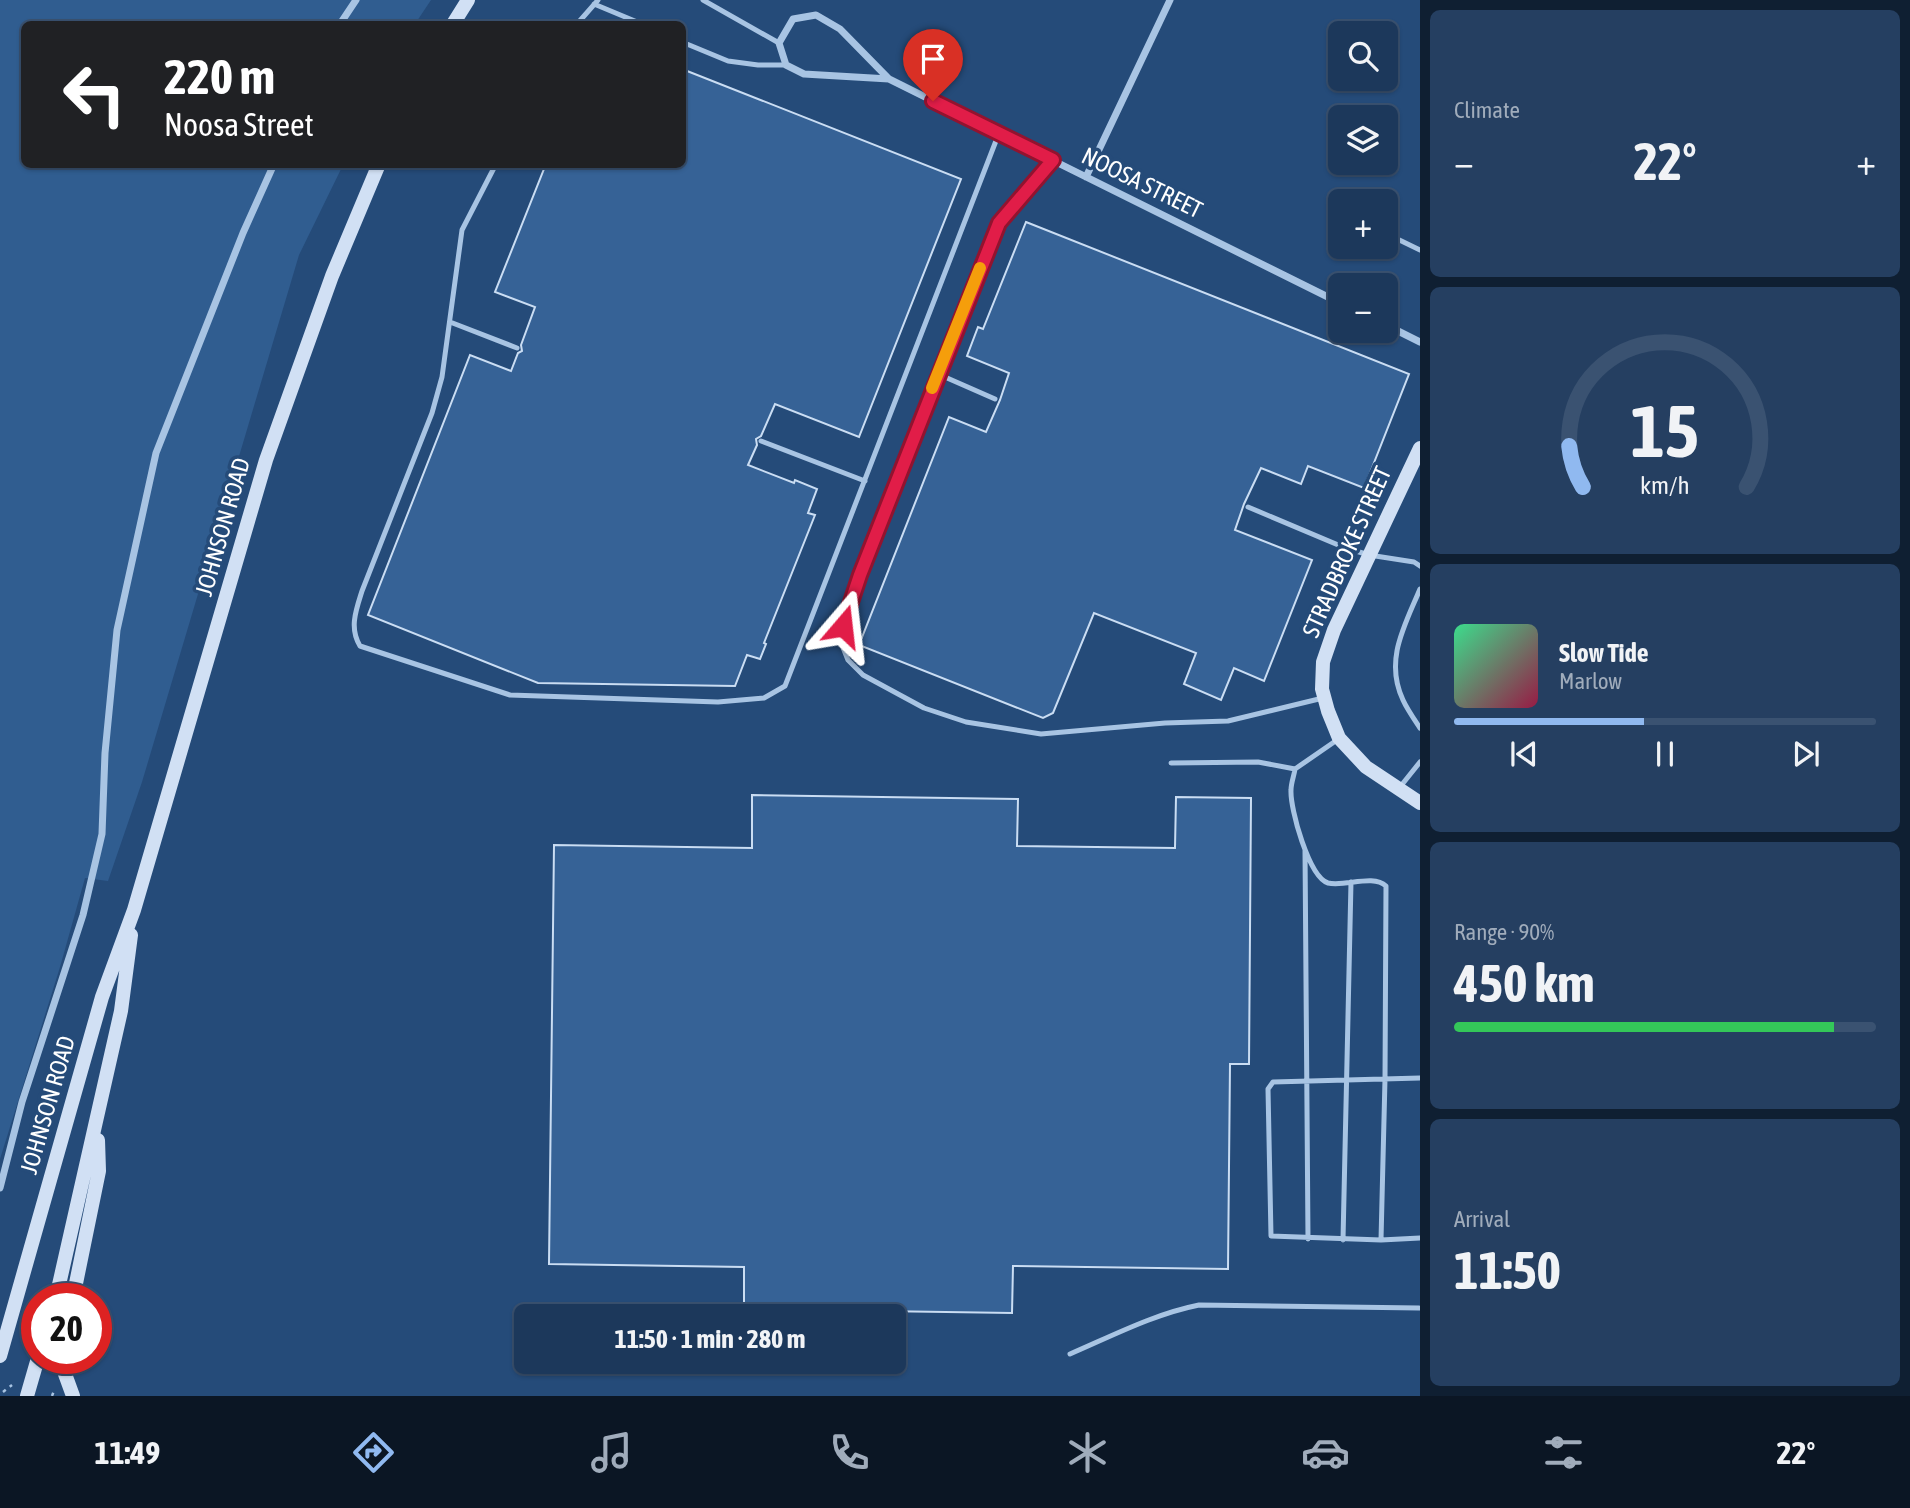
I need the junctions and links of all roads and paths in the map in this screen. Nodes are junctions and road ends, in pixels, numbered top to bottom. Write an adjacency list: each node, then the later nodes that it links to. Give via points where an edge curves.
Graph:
1 (356, 0): 6 (street)
2 (468, 0): 7 (main road)
3 (703, 0): 10 (lane)
4 (1170, 0): 19 (street)
5 (596, 2): 8 (lane); 9 (lane)
6 (342, 21)
7 (455, 21)
8 (580, 21)
9 (636, 21)
10 (779, 43): 12 (street); 13 (street, NOOSA STREET, via 793,19 816,15 840,29)
11 (686, 44): 12 (lane, via 728,61)
12 (786, 65): 13 (street, NOOSA STREET, via 804,74)
13 (889, 79): 14 (street, NOOSA STREET)
14 (999, 134): 15 (street, NOOSA STREET); 32 (lane)
15 (1053, 160): 19 (street, NOOSA STREET); 27 (lane, via 999,223)
16 (272, 168): 53 (street, via 156,453 117,630 102,834 83,915 22,1102)
17 (377, 168): 47 (main road, JOHNSON ROAD, via 332,276 267,460)
18 (494, 168): 23 (lane, via 461,230)
19 (1086, 177): 22 (street, NOOSA STREET)
20 (1398, 239): 21 (lane)
21 (1420, 250)
22 (1328, 297)
23 (450, 322): 26 (lane); 32 (lane, via 432,413 362,591 354,620 354,636 360,646 510,695 718,702 764,698 785,686)
24 (1398, 332): 25 (street)
25 (1420, 342)
26 (517, 348)
27 (938, 374): 28 (lane); 37 (lane, via 843,626 842,645 848,660 863,675 924,708 956,719 1041,734 1228,721)
28 (995, 399)
29 (761, 442): 32 (lane)
30 (1420, 448): 31 (main road, STRADBROKE STREET)
31 (1416, 468): 34 (main road, STRADBROKE STREET)
32 (865, 481)
33 (1248, 507): 34 (lane)
34 (1369, 555): 35 (lane); 37 (main road, STRADBROKE STREET, via 1323,662)
35 (1420, 566)
36 (1420, 589): 38 (lane, via 1395,648 1394,669 1402,698)
37 (1324, 698): 39 (main road, STRADBROKE STREET)
38 (1420, 728)
39 (1339, 738): 42 (lane); 43 (main road, STRADBROKE STREET, via 1366,767)
40 (1420, 762): 43 (lane)
41 (1171, 763): 42 (lane, via 1258,762)
42 (1295, 769): 45 (lane, via 1293,811)
43 (1399, 789): 44 (main road, STRADBROKE STREET)
44 (1420, 803)
45 (1305, 847): 46 (lane, via 1320,878 1329,883); 50 (lane)
46 (1352, 882): 49 (lane, via 1379,881 1386,886); 51 (lane)
47 (134, 910): 52 (main road, JOHNSON ROAD, via 121,1011); 62 (main road, JOHNSON ROAD, via 102,997)
48 (1420, 1078): 49 (lane)
49 (1385, 1079): 51 (lane); 57 (lane)
50 (1307, 1080): 51 (lane); 54 (lane); 54 (lane, via 1273,1082 1268,1089 1268,1115 1269,1233 1276,1238)
51 (1345, 1080): 56 (lane)
52 (97, 1121): 58 (main road, JOHNSON ROAD); 59 (main road, JOHNSON ROAD, via 99,1171)
53 (0, 1188)
54 (1308, 1238): 56 (lane)
55 (1420, 1238): 57 (lane)
56 (1343, 1240): 57 (lane)
57 (1381, 1240)
58 (59, 1283)
59 (76, 1283)
60 (1419, 1308): 61 (lane, via 1199,1305 1152,1319)
61 (1070, 1354)
62 (0, 1356)
63 (33, 1374): 69 (main road)
64 (65, 1374): 70 (main road)
65 (12, 1385): 68 (path)
66 (49, 1387): 67 (path)
67 (54, 1389)
68 (3, 1392)
69 (27, 1396)
70 (73, 1396)

